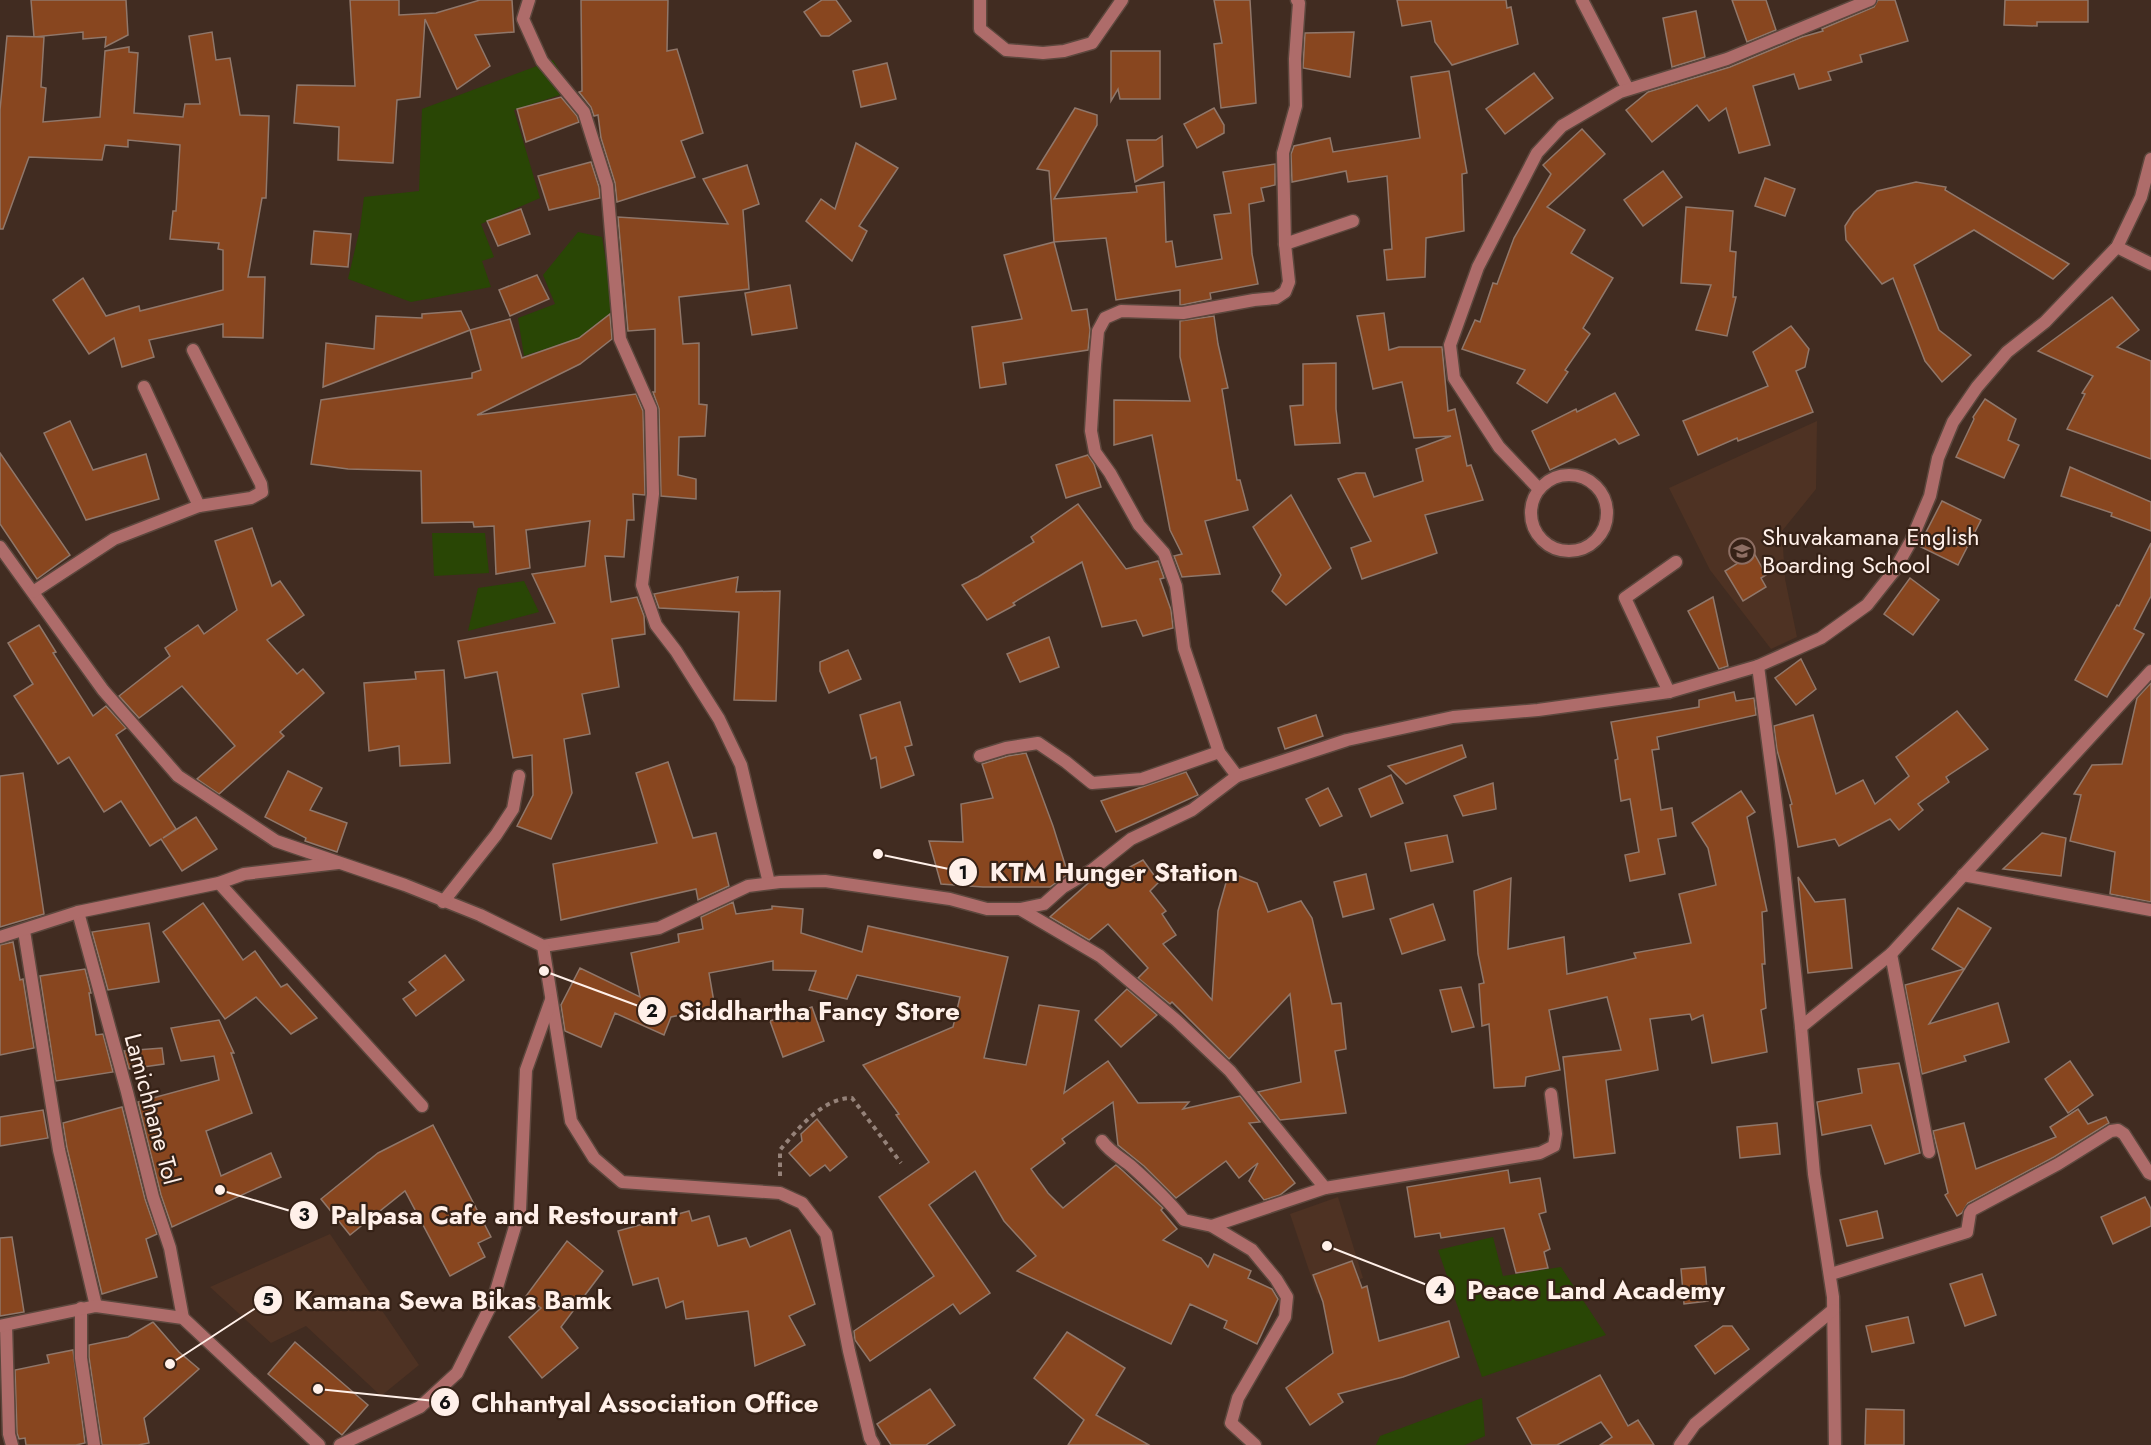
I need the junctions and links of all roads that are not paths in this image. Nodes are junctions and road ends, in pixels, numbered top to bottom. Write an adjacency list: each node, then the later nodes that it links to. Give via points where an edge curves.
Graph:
1 (530, 0): 31 (street, via 523,20 542,61 584,112 607,185 620,339 651,409 653,494 642,585 656,625 718,719 741,765)
2 (980, 0): 3 (street, via 980,29 1006,50 1043,53 1092,43)
3 (1122, 0)
4 (1297, 0): 10 (street, via 1296,106 1283,153)
5 (1582, 0): 7 (street)
6 (1870, 0): 7 (street, via 1727,59)
7 (1628, 89): 15 (street, via 1562,126 1537,153 1478,267 1450,345 1454,378 1466,398 1500,447)
8 (2151, 159): 11 (street, via 2141,197)
9 (1353, 221): 10 (street)
10 (1284, 244): 24 (street, via 1289,282 1285,292 1276,298 1183,313 1121,311 1105,318 1098,331 1091,431 1095,452 1139,525 1164,553 1176,586 1184,648)
11 (2117, 247): 12 (street); 21 (street, via 2045,322 2007,352 1977,387 1953,422 1911,541 1894,572 1867,605 1821,638)
12 (2151, 264)
13 (193, 350): 16 (street, via 262,492 251,498)
14 (144, 387): 16 (street)
15 (1539, 489): 15 (street, via 1557,476 1579,476 1598,487 1607,506 1605,528 1591,545 1570,552 1549,546 1534,531 1530,509)
16 (199, 506): 20 (street, via 114,539)
17 (0, 547): 19 (street)
18 (1676, 562): 23 (street, via 1625,598)
19 (6, 564): 20 (street)
20 (33, 592): 28 (street, via 103,690 178,776 276,841)
21 (1758, 666): 23 (street); 41 (street)
22 (2151, 671): 29 (street)
23 (1668, 692): 27 (street, via 1453,717 1347,740)
24 (1219, 752): 25 (street, via 1142,779 1092,783 1038,743); 27 (street)
25 (980, 756)
26 (519, 776): 32 (street, via 513,809)
27 (1237, 776): 33 (street, via 1192,810 1131,839 1044,904)
28 (343, 862): 30 (street, via 244,874); 32 (street)
29 (1963, 875): 34 (street); 39 (street)
30 (219, 883): 35 (street); 43 (street)
31 (769, 883): 33 (street, via 825,881 950,899 987,909); 38 (street, via 748,886 659,928)
32 (443, 902): 38 (street, via 480,915)
33 (1020, 909): 47 (street, via 1100,956 1176,1020 1230,1071)
34 (2151, 910)
35 (78, 912): 36 (street); 53 (street, Lamichhane Tol, via 170,1248)
36 (24, 931): 37 (street); 50 (street, via 58,1150)
37 (0, 937)
38 (543, 946): 40 (street)
39 (1891, 954): 41 (street); 45 (street)
40 (552, 999): 58 (street, via 526,1070 520,1210 493,1301 457,1373 420,1407); 59 (street, via 571,1121 594,1158 622,1182 780,1193 802,1203 826,1234 849,1350)
41 (1801, 1027): 49 (street, via 1814,1174)
42 (1551, 1094): 47 (street, via 1557,1134 1554,1146 1540,1153)
43 (422, 1106)
44 (1102, 1141): 48 (street, via 1169,1200 1184,1220)
45 (1929, 1152)
46 (2151, 1174): 49 (street, via 2124,1134 2111,1131 1972,1210 1967,1232)
47 (1325, 1188): 48 (street)
48 (1212, 1226): 60 (street, via 1252,1250 1287,1297 1285,1317 1238,1398 1231,1423)
49 (1831, 1274): 52 (street)
50 (96, 1306): 51 (street); 53 (street)
51 (81, 1308): 54 (street); 56 (street, via 81,1358)
52 (1833, 1310): 61 (street, via 1695,1424); 62 (street)
53 (183, 1318): 57 (street)
54 (3, 1325): 55 (street)
55 (12, 1445)
56 (94, 1445)
57 (319, 1445)
58 (340, 1445)
59 (874, 1445)
60 (1255, 1445)
61 (1680, 1445)
62 (1835, 1445)

